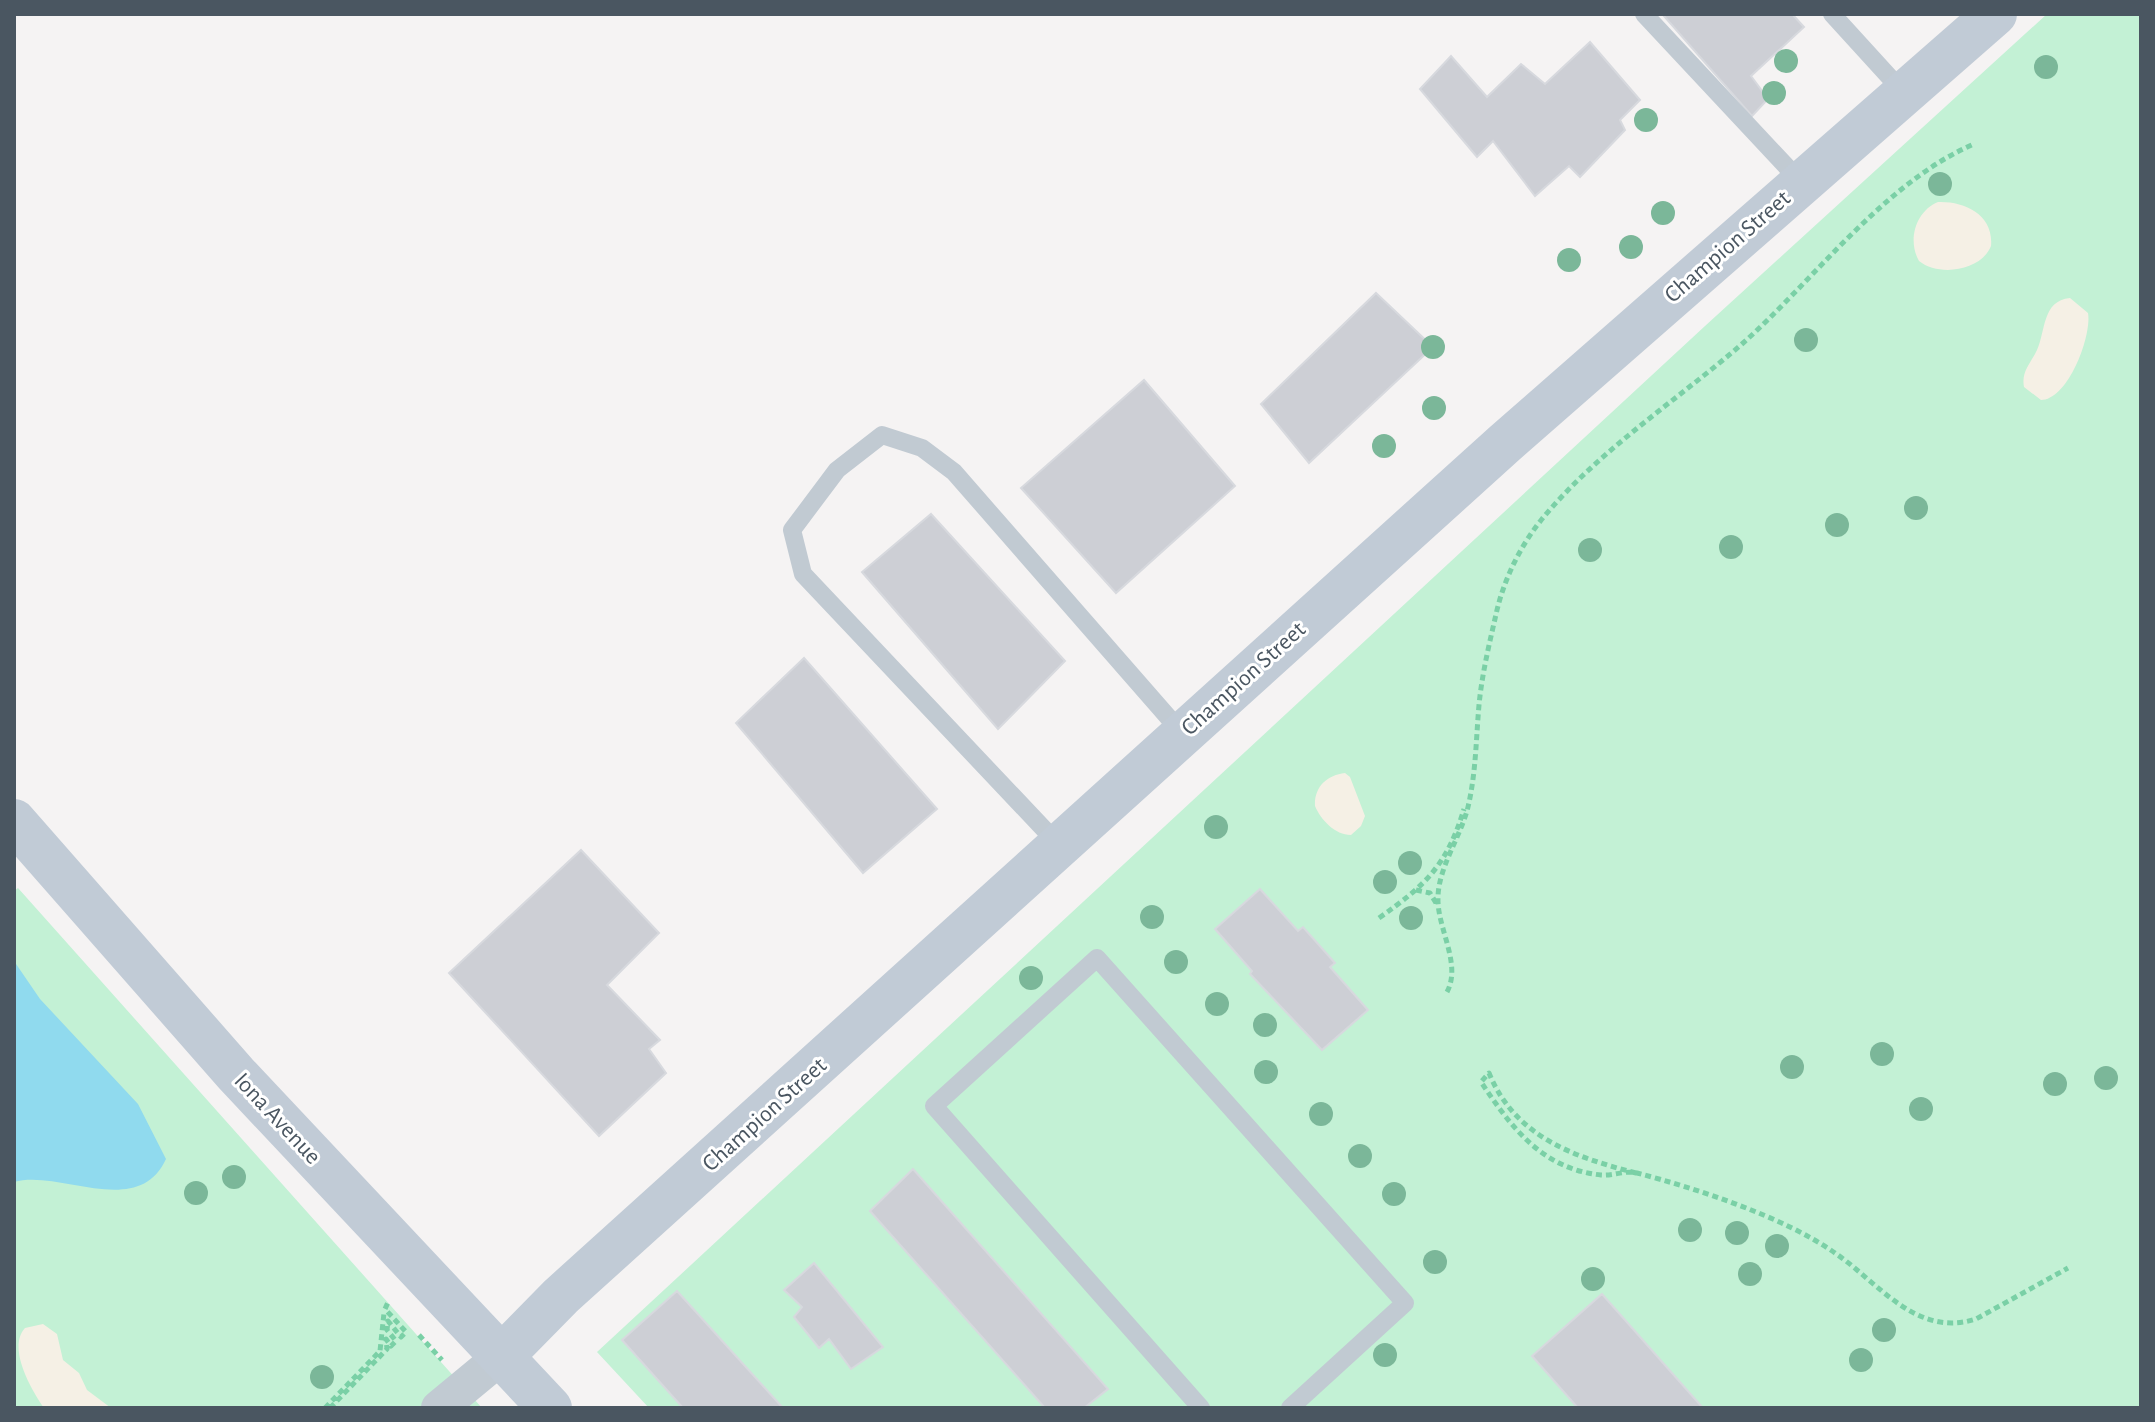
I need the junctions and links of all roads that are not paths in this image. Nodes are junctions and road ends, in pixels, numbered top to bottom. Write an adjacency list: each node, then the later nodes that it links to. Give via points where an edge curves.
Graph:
1 (1644, 14): 5 (lane)
2 (1832, 14): 4 (lane)
3 (1995, 14): 4 (street, Champion Street)
4 (1904, 93): 5 (street, Champion Street)
5 (1800, 181): 6 (street, Champion Street)
6 (1182, 733): 8 (street, Champion Street); 8 (lane, via 954,472 922,448 882,435 837,470 792,530 803,574)
7 (14, 821): 9 (street, Iona Avenue, via 236,1074)
8 (1059, 845): 9 (street, Champion Street, via 561,1296)
9 (503, 1355): 10 (street); 11 (street, Iona Avenue)
10 (452, 1397)
11 (550, 1408)
12 (1201, 1408): 13 (lane, via 934,1106 1097,958 1405,1303)
13 (1290, 1408)

